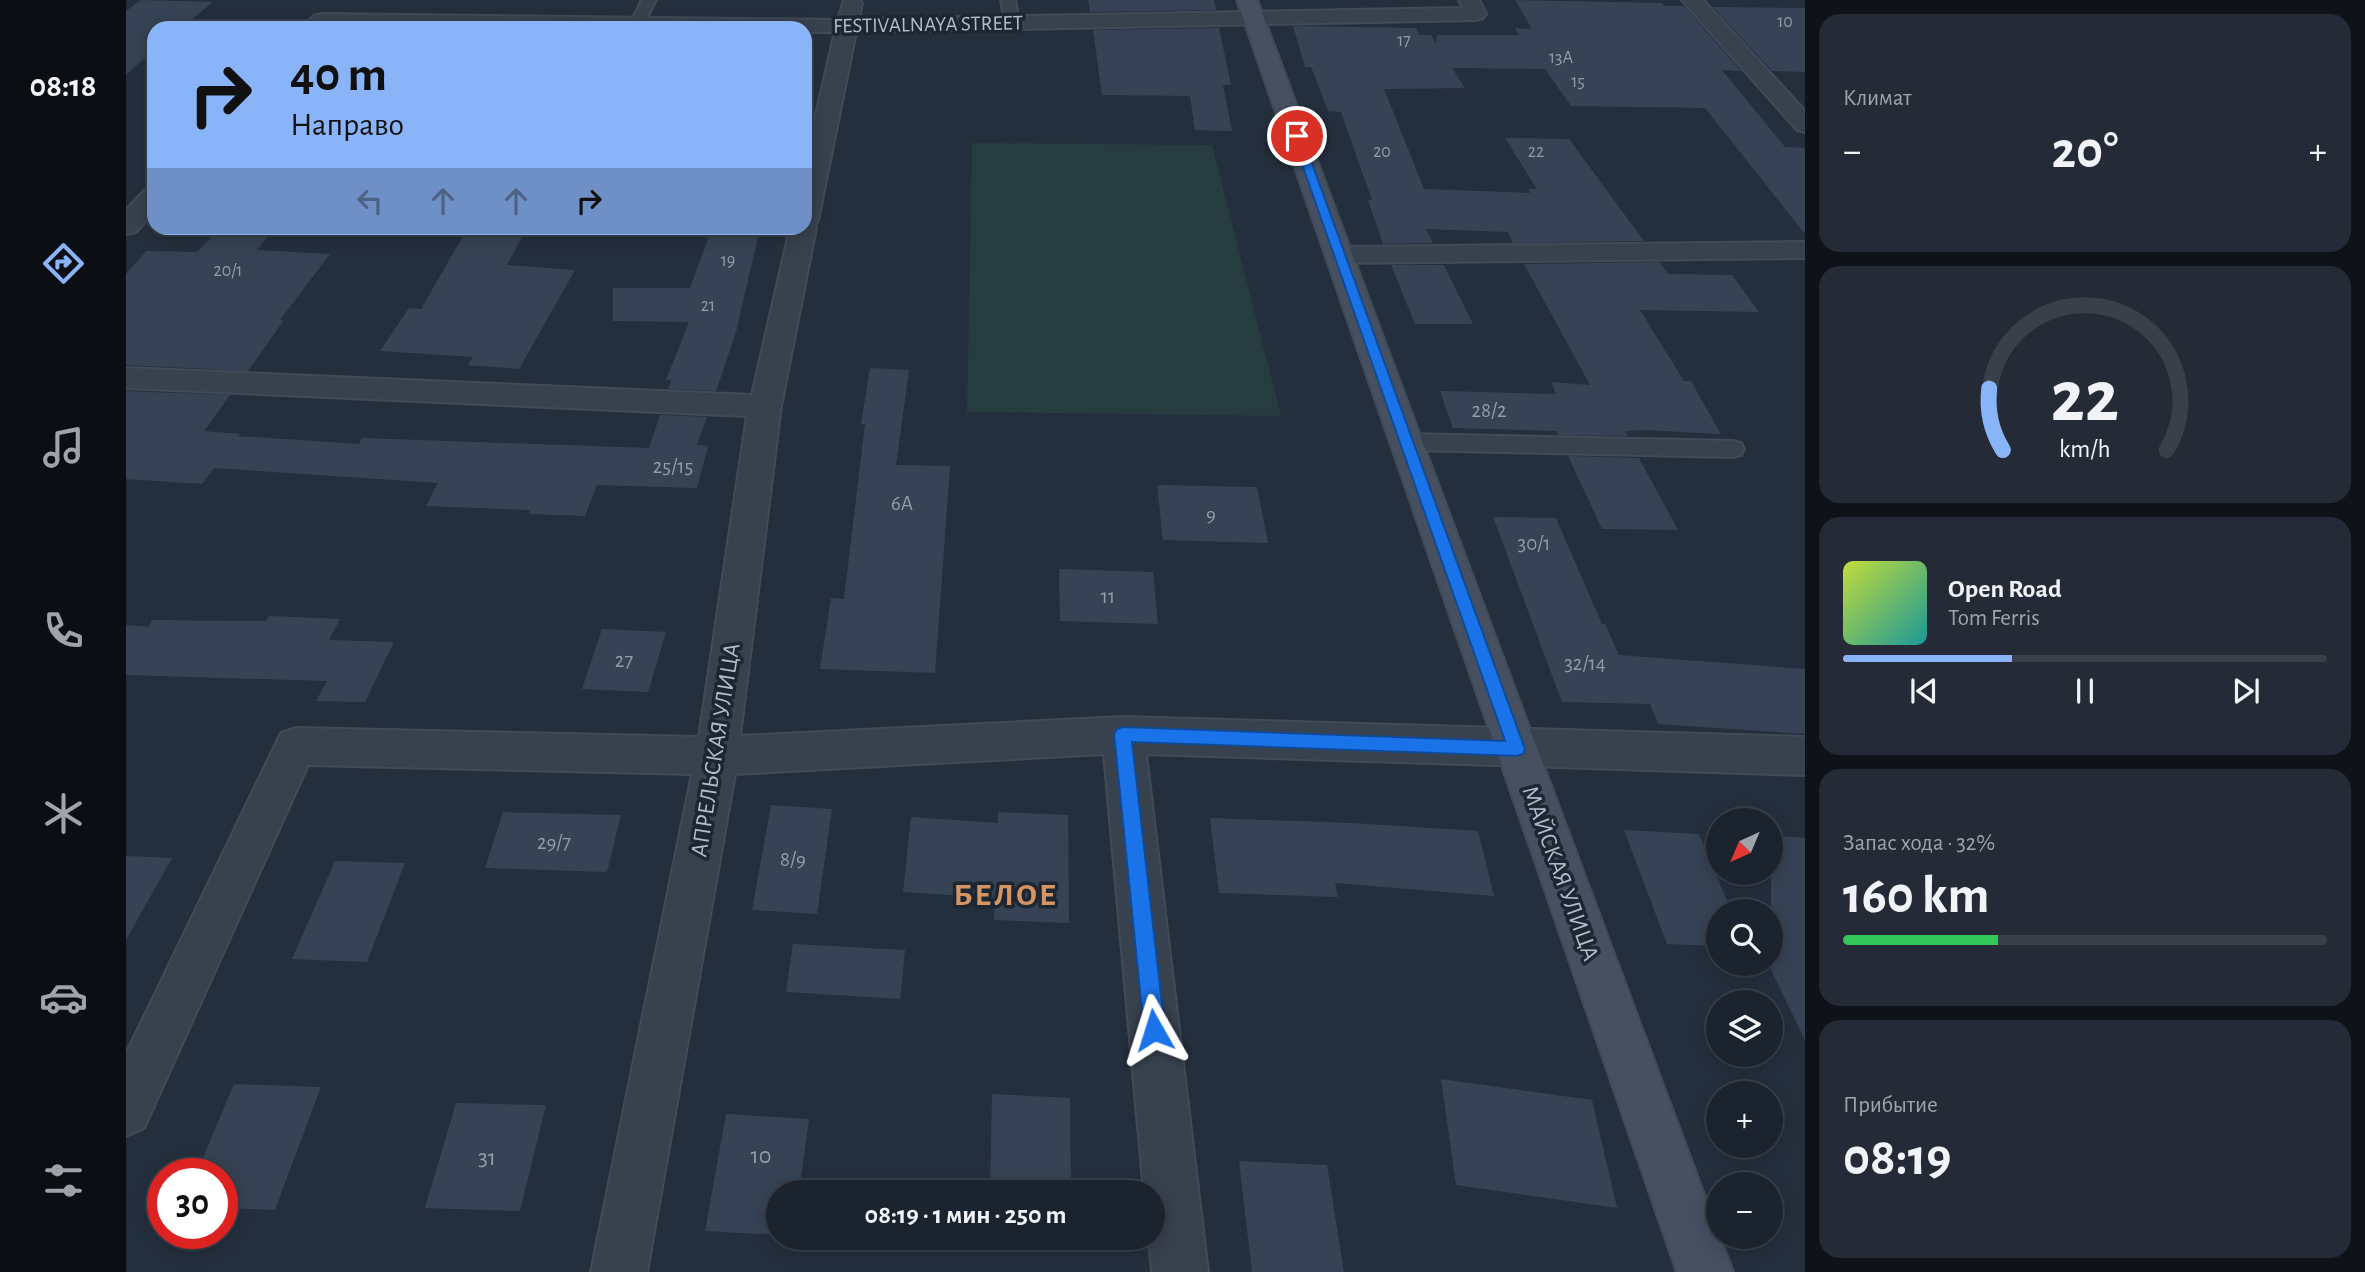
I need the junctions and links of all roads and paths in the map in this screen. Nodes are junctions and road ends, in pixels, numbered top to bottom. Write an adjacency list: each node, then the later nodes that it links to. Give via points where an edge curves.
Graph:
1 (341, 0): 8 (street)
2 (649, 0): 9 (lane)
3 (852, 0): 12 (street)
4 (1009, 0): 10 (lane)
5 (1469, 0): 7 (street, FESTIVALNAYA STREET, via 1476,15)
6 (1692, 0): 13 (street)
7 (1250, 9): 10 (street, FESTIVALNAYA STREET); 19 (street, МАЙСКАЯ УЛИЦА)
8 (320, 21)
9 (638, 21)
10 (1012, 23): 12 (street, FESTIVALNAYA STREET)
11 (812, 26): 12 (street, FESTIVALNAYA STREET)
12 (846, 26): 14 (street)
13 (1805, 125)
14 (812, 187)
15 (147, 207): 16 (street)
16 (136, 225)
17 (802, 235): 21 (street, АПРЕЛЬСКАЯ УЛИЦА)
18 (1805, 250): 19 (street)
19 (1340, 255): 22 (street, МАЙСКАЯ УЛИЦА)
20 (126, 378): 21 (street)
21 (765, 406): 26 (street, АПРЕЛЬСКАЯ УЛИЦА)
22 (1407, 442): 23 (lane); 25 (street, МАЙСКАЯ УЛИЦА)
23 (1734, 450)
24 (1123, 734): 25 (street); 26 (street); 30 (street)
25 (1517, 749): 27 (street); 31 (street, МАЙСКАЯ УЛИЦА)
26 (717, 756): 28 (street, via 296,746); 29 (street, АПРЕЛЬСКАЯ УЛИЦА)
27 (1805, 756)
28 (126, 1110)
29 (619, 1272)
30 (1180, 1272)
31 (1705, 1272)

